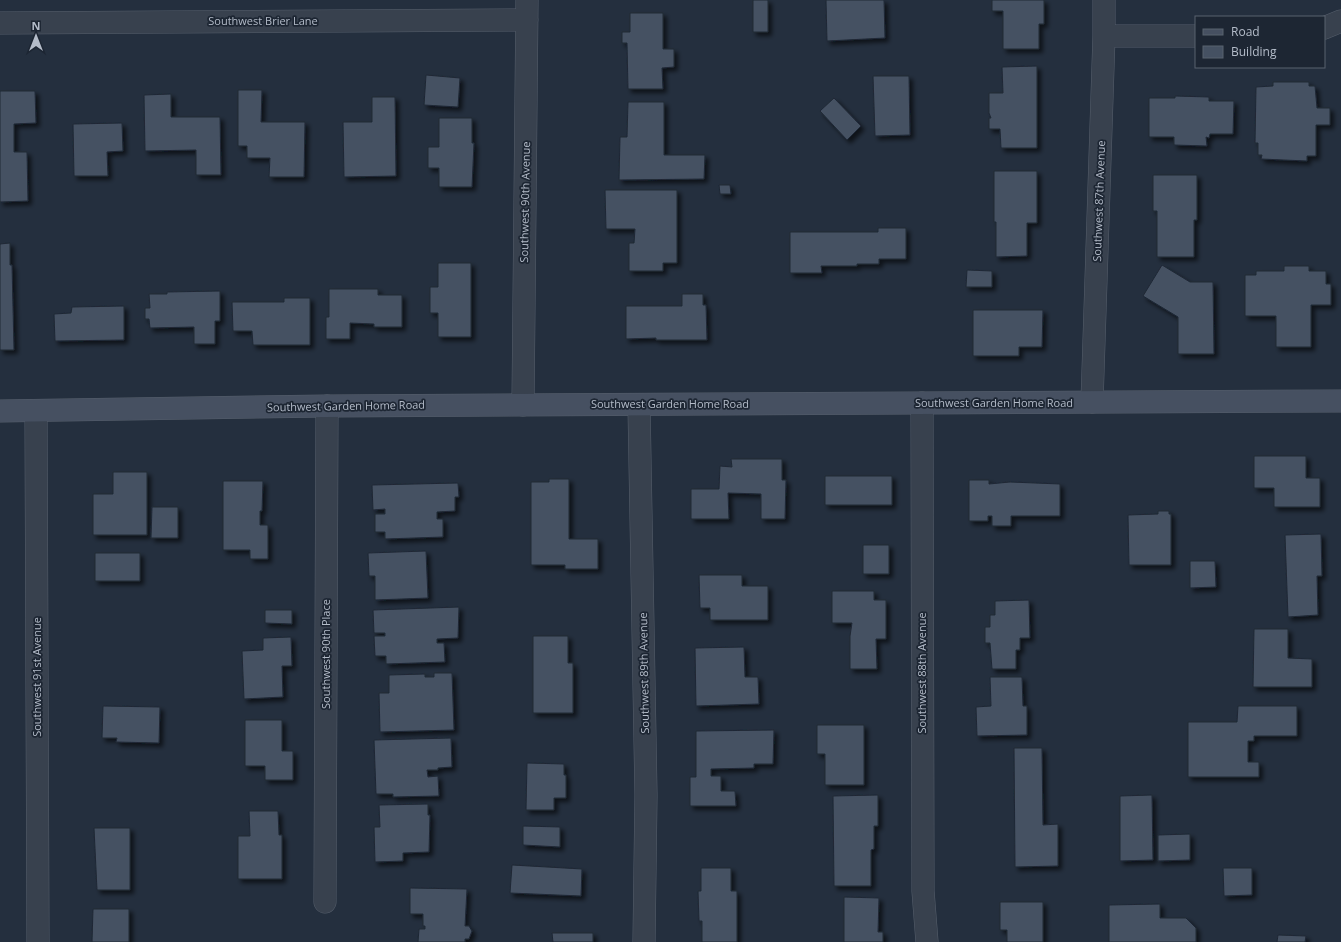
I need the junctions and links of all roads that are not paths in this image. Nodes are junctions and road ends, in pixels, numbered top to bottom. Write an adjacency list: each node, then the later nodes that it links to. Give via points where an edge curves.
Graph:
1 (1104, 0): 6 (street, Southwest 87th Avenue)
2 (527, 10): 4 (street, Southwest Brier Lane); 11 (street, Southwest 90th Avenue)
3 (1341, 21): 5 (street)
4 (0, 23)
5 (1325, 28)
6 (1104, 36): 7 (street); 9 (street, Southwest 87th Avenue)
7 (1195, 36)
8 (1341, 401): 9 (main road, Southwest Garden Home Road)
9 (1092, 402): 10 (main road, Southwest Garden Home Road)
10 (922, 403): 12 (main road, Southwest Garden Home Road); 19 (street, Southwest 88th Avenue, via 923,891)
11 (523, 405): 12 (main road, Southwest Garden Home Road); 13 (main road, Southwest Garden Home Road)
12 (638, 405): 18 (street, Southwest 89th Avenue, via 646,795)
13 (327, 406): 15 (main road, Southwest Garden Home Road); 16 (street, Southwest 90th Place)
14 (0, 411): 15 (main road, Southwest Garden Home Road)
15 (36, 411): 17 (street, Southwest 91st Avenue)
16 (325, 902)
17 (38, 942)
18 (644, 942)
19 (927, 942)

